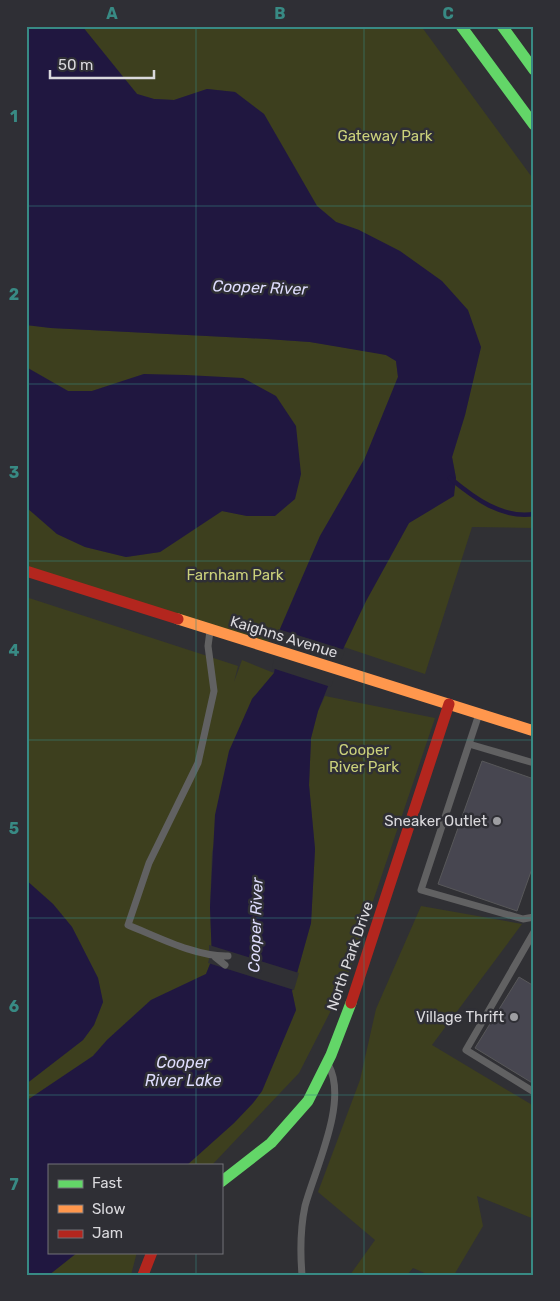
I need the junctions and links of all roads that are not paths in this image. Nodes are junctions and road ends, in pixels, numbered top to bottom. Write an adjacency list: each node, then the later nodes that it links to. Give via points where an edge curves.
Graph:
1 (461, 26): 4 (main road)
2 (502, 26): 3 (main road)
3 (534, 70)
4 (534, 125)
5 (26, 571): 6 (main road, Kaighns Avenue)
6 (210, 629): 7 (main road, Kaighns Avenue); 14 (lane, via 208,646 214,691 198,763 149,863 128,925 196,952)
7 (450, 704): 8 (main road, Kaighns Avenue); 17 (main road, North Park Drive, via 352,1000)
8 (480, 714): 9 (main road, Kaighns Avenue); 10 (lane)
9 (534, 731)
10 (470, 744): 11 (lane); 12 (lane, via 421,890 523,919)
11 (534, 763)
12 (534, 918)
13 (534, 932): 18 (lane, via 466,1050)
14 (215, 956): 15 (lane); 16 (lane)
15 (228, 956)
16 (225, 965)
17 (327, 1062): 19 (main road, North Park Drive, via 302,1108 271,1143); 22 (lane, via 336,1091 333,1116 305,1207 300,1242)
18 (534, 1092)
19 (222, 1181)
20 (151, 1254): 21 (main road)
21 (143, 1275)
22 (302, 1275)

